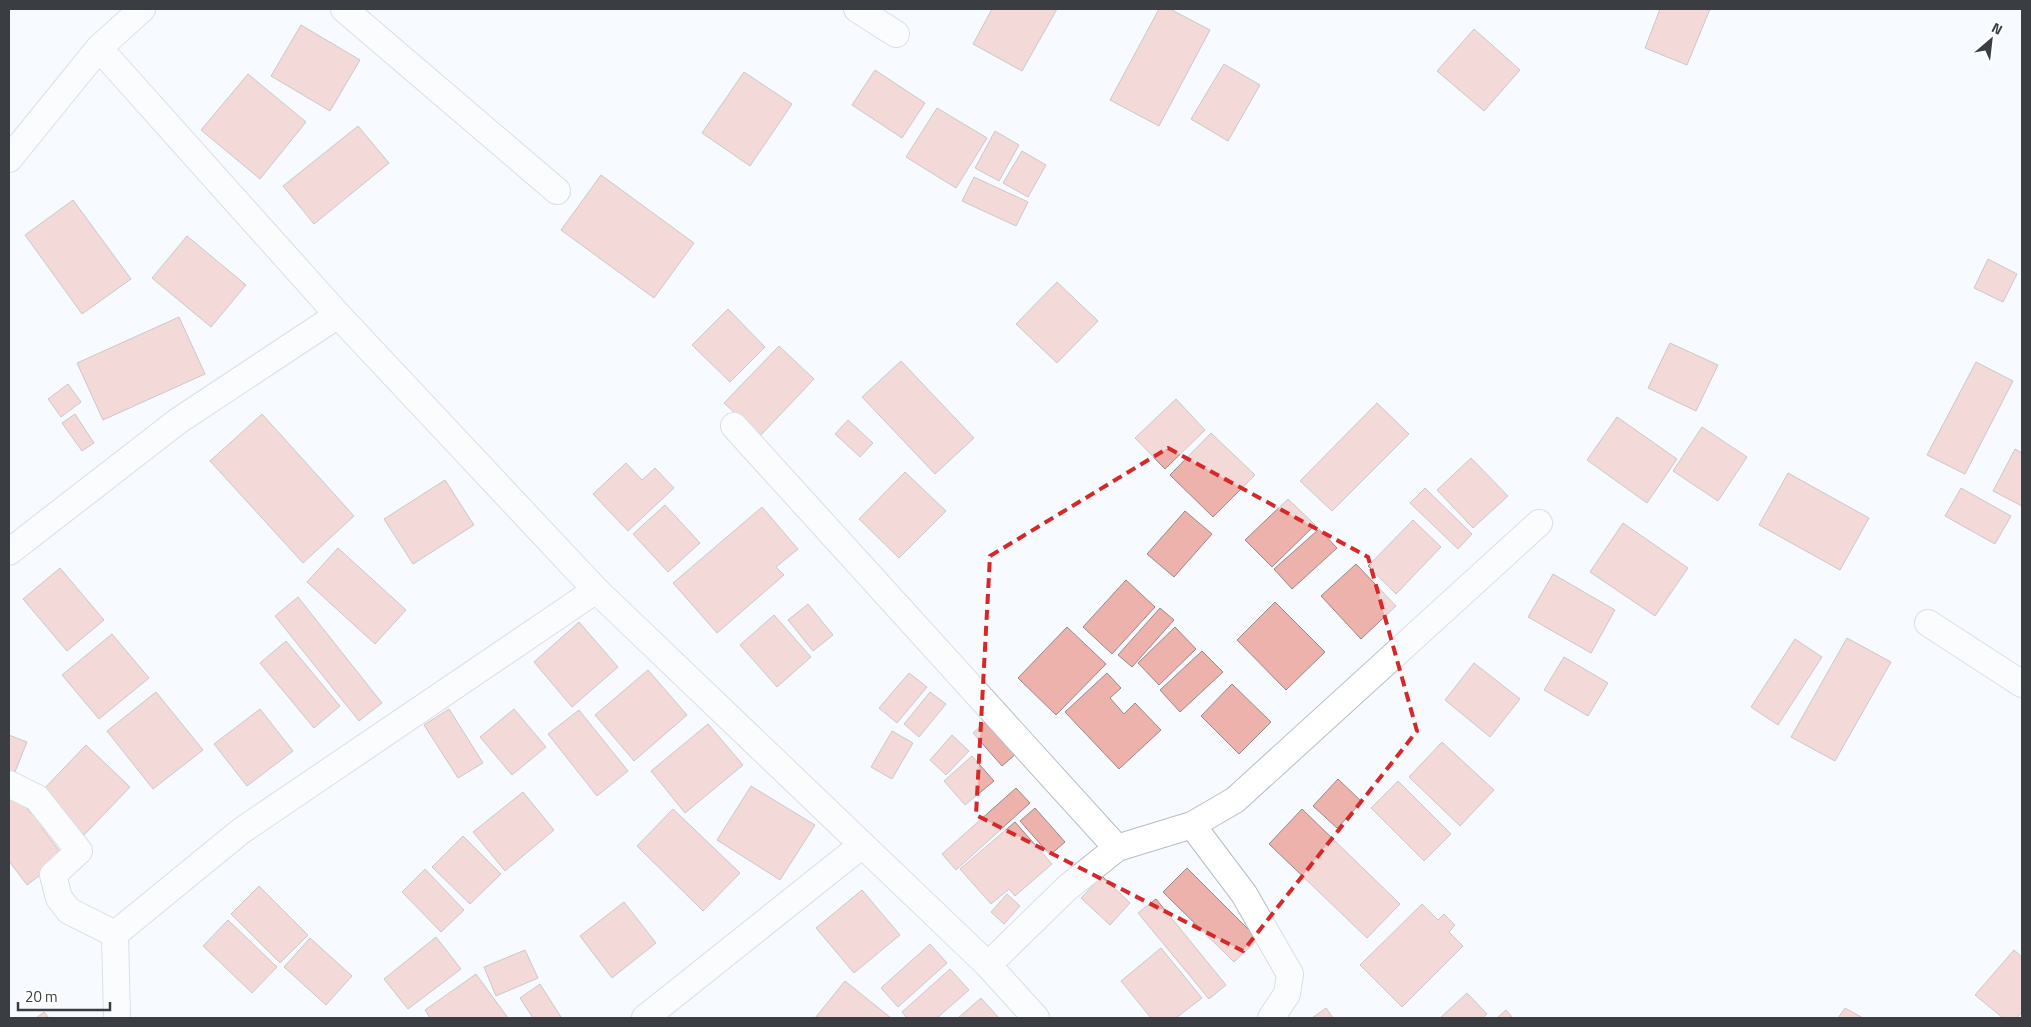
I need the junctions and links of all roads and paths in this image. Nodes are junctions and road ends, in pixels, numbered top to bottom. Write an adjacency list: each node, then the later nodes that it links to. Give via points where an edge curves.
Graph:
1 (142, 9): 5 (street)
2 (344, 9): 7 (street)
3 (857, 9): 4 (street)
4 (896, 34)
5 (99, 48): 6 (street); 8 (street)
6 (9, 159)
7 (557, 191)
8 (338, 315): 11 (street, via 178,421); 12 (street)
9 (734, 426): 18 (street)
10 (1539, 523): 16 (street, via 1235,800)
11 (9, 552)
12 (596, 590): 17 (street); 19 (street, via 241,831)
13 (1928, 623): 14 (street)
14 (2022, 684)
15 (9, 784): 19 (street, via 37,798 80,851 53,875 59,898 70,911)
16 (1192, 824): 18 (street); 24 (street, via 1244,894 1290,974 1287,994)
17 (862, 845): 20 (street); 22 (street)
18 (1117, 848): 20 (street, via 1067,888)
19 (116, 934): 21 (street)
20 (988, 965): 23 (street)
21 (117, 1018)
22 (645, 1018)
23 (1036, 1018)
24 (1271, 1018)

